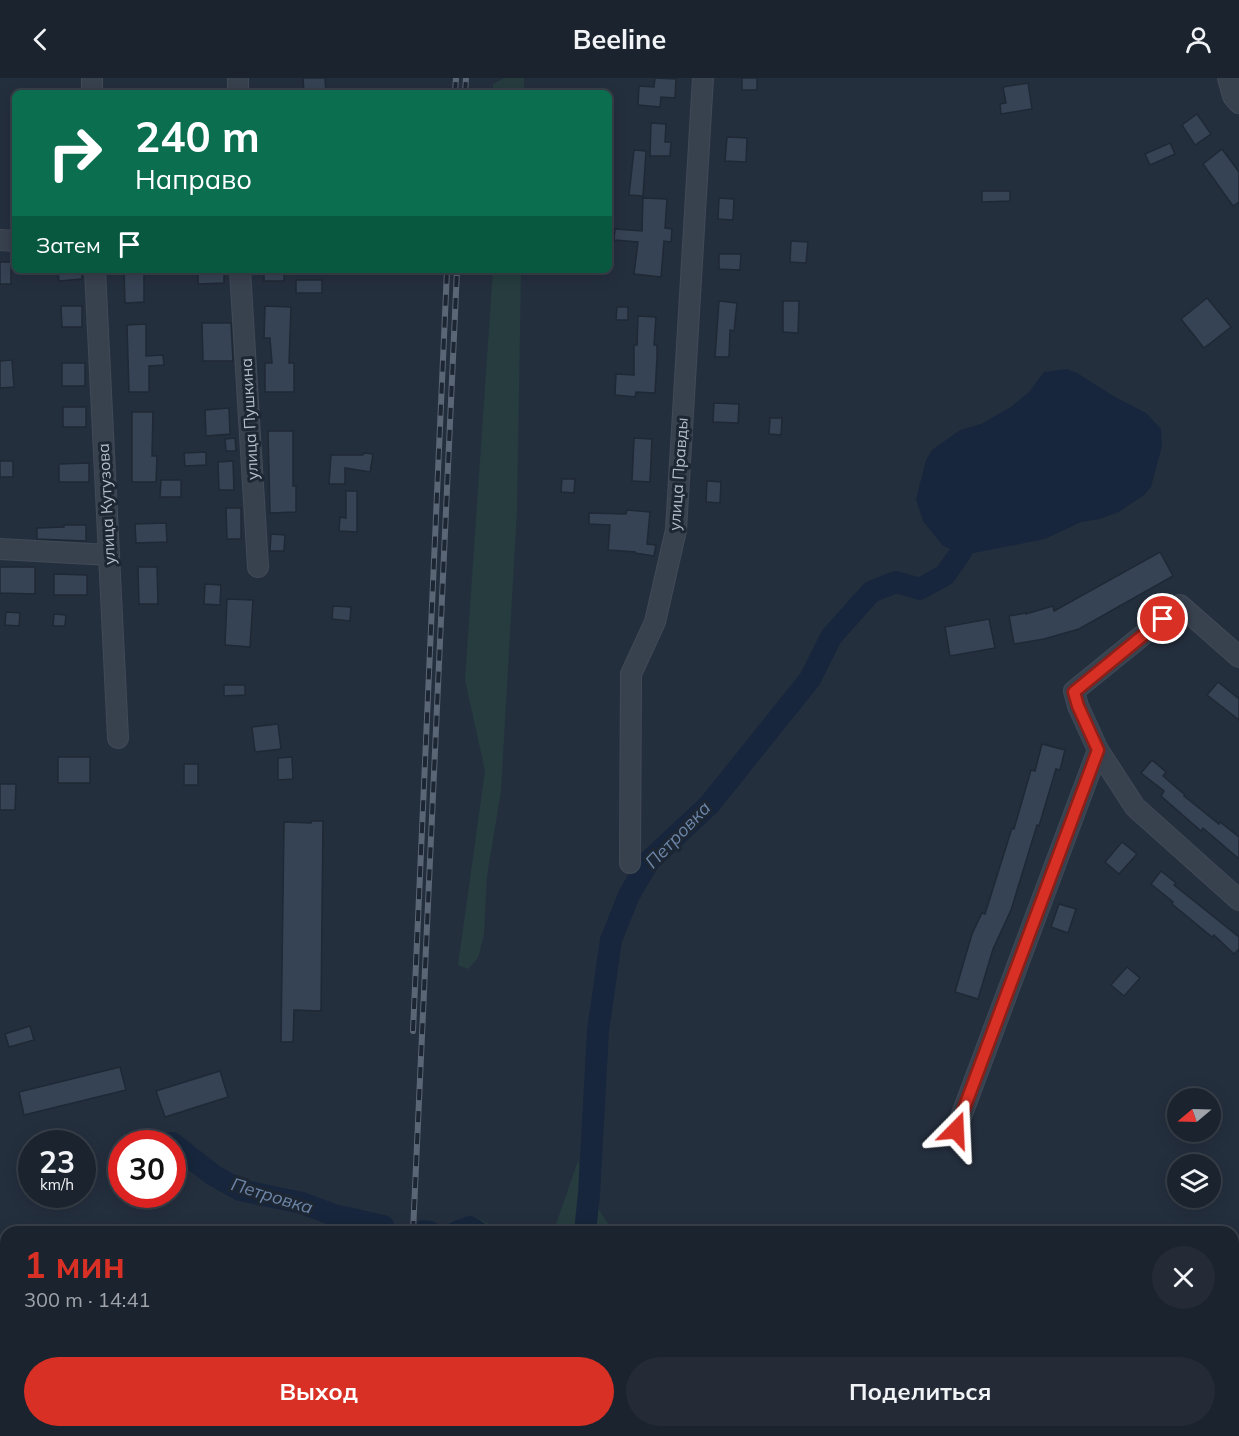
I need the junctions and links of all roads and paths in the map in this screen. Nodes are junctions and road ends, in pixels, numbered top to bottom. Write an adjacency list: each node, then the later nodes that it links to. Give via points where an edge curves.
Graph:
1 (703, 78): 12 (street, улица Правды, via 676,530 656,622 631,674)
2 (1228, 78): 3 (street)
3 (1239, 103)
4 (95, 273): 7 (street, улица Кутузова)
5 (240, 273): 8 (street, улица Пушкина)
6 (0, 549): 7 (street)
7 (109, 555): 10 (street, улица Кутузова)
8 (258, 567)
9 (1239, 657): 11 (street, via 1180,605 1074,692)
10 (118, 738)
11 (1098, 750): 13 (street, via 1135,807); 14 (street)
12 (630, 863)
13 (1239, 900)
14 (956, 1130)

